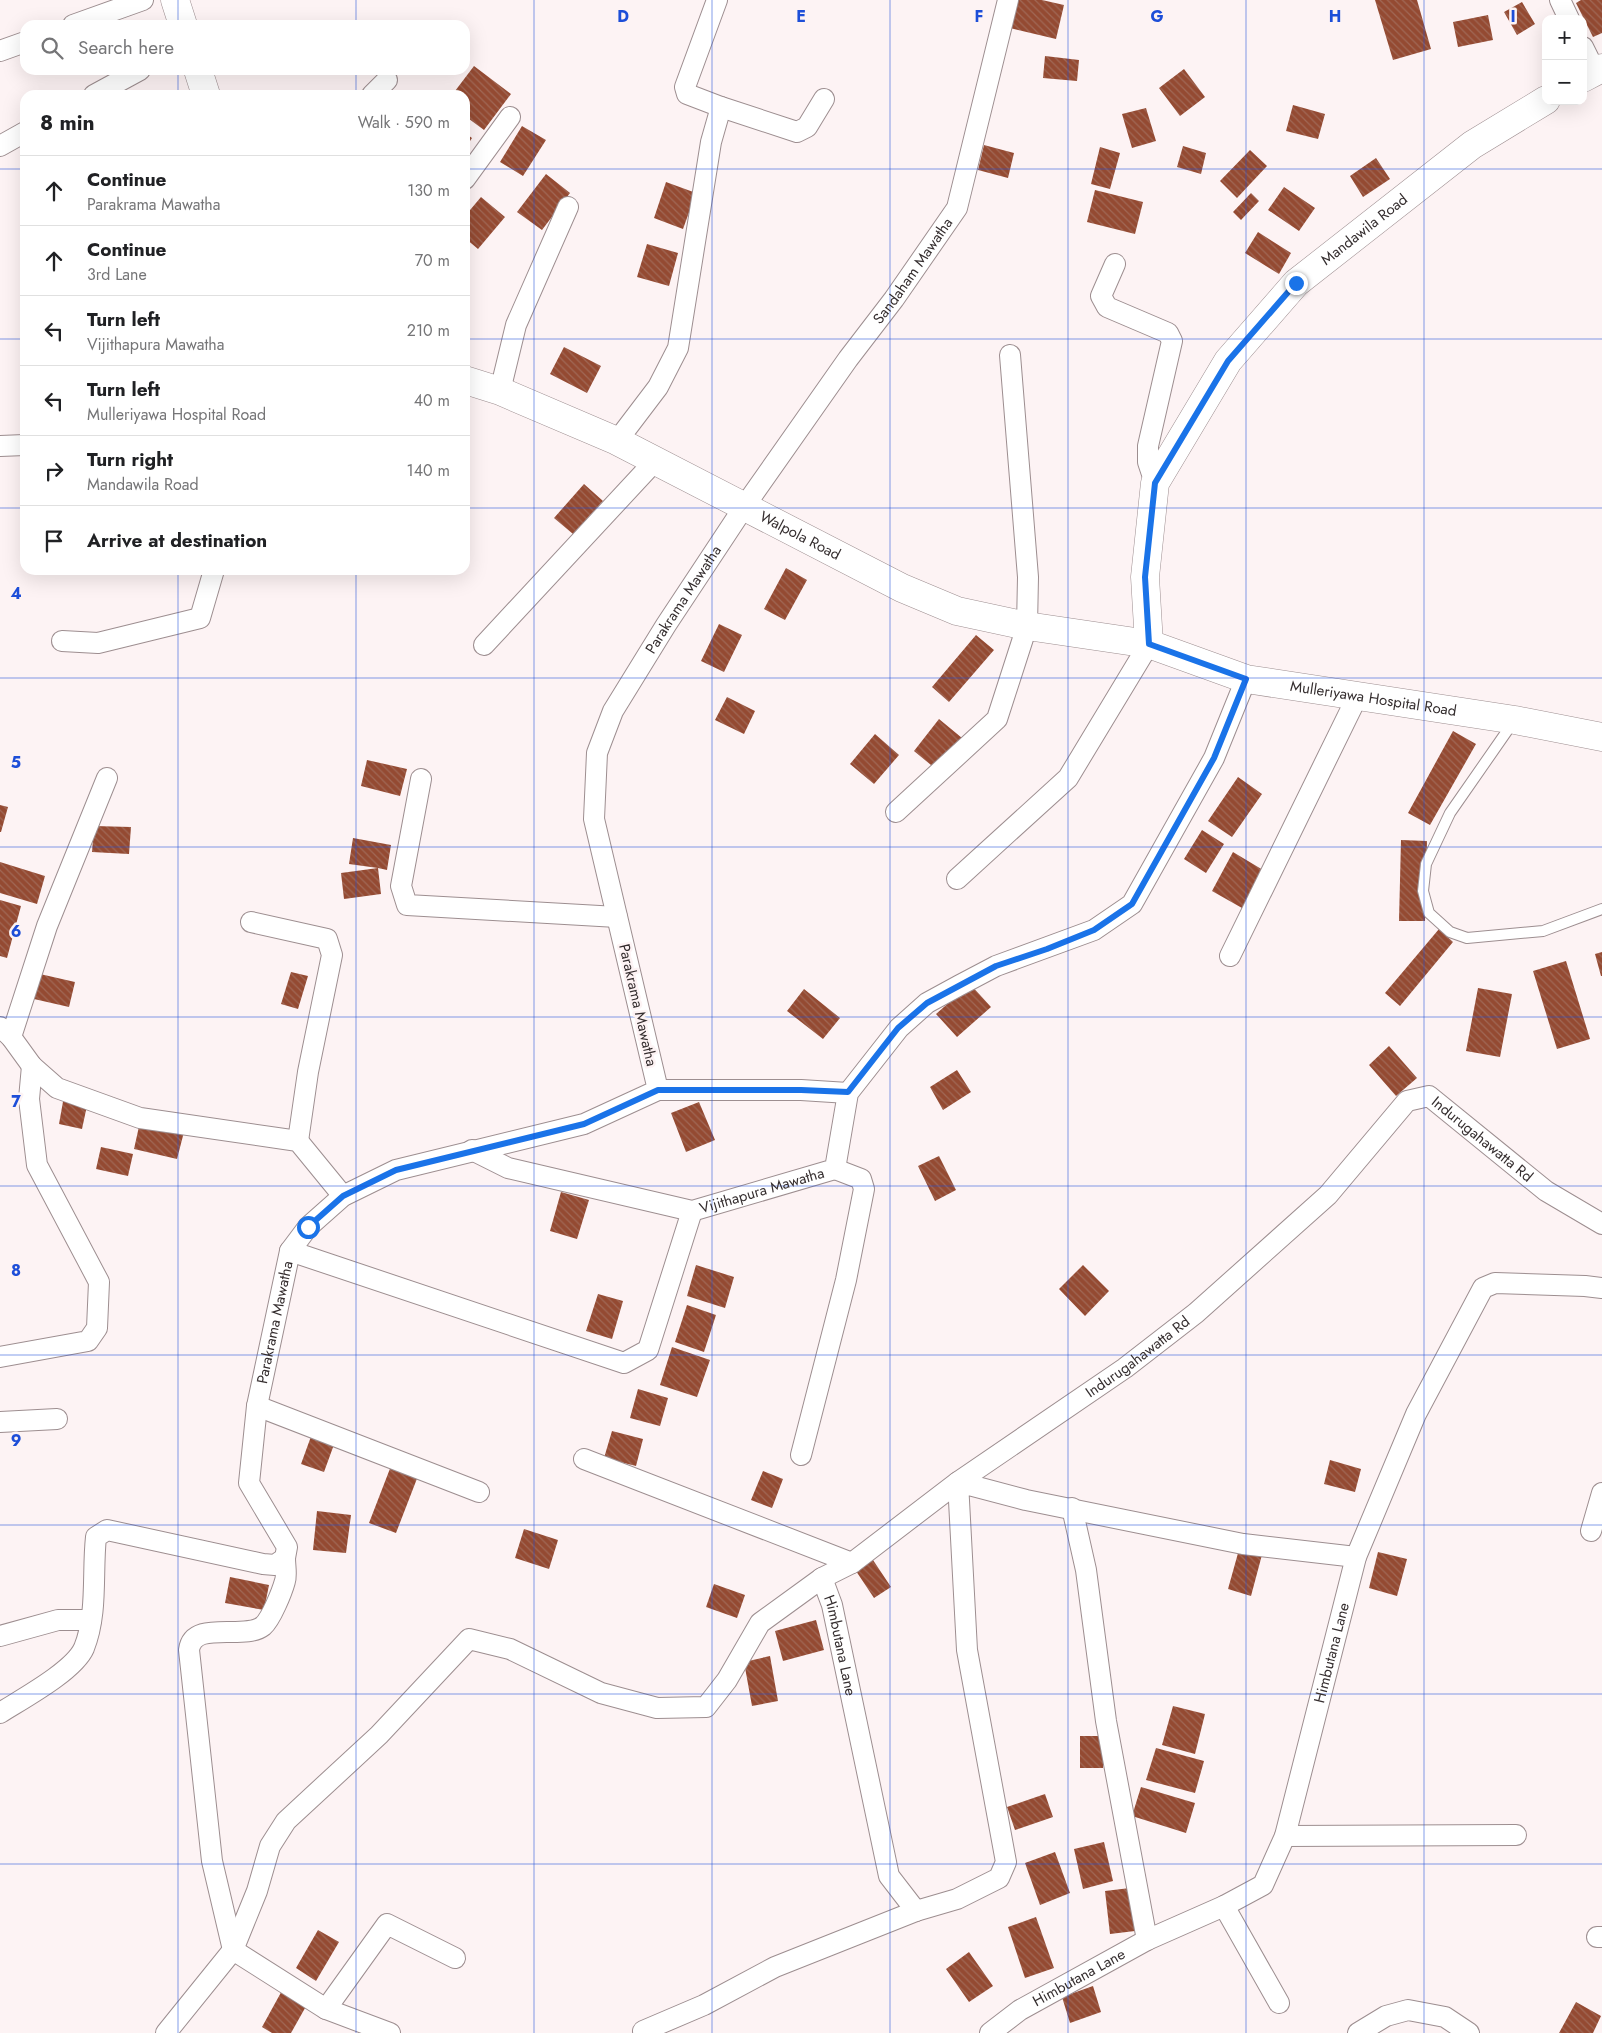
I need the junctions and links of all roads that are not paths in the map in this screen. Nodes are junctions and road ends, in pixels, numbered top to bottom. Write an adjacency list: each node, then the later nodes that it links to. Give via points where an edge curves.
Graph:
1 (143, 0): 7 (street)
2 (175, 0): 8 (main road)
3 (717, 0): 19 (street, via 686,87 687,94)
4 (1008, 0): 34 (street, Sandaham Mawatha, via 957,208)
5 (1560, 0): 6 (street)
6 (1568, 15)
7 (88, 20)
8 (181, 20)
9 (20, 44): 10 (street)
10 (0, 52)
11 (131, 75): 14 (street)
12 (200, 75): 15 (main road)
13 (387, 80): 16 (street)
14 (103, 90)
15 (204, 90)
16 (377, 90)
17 (824, 99): 19 (street, via 807,127 797,132)
18 (1542, 102): 33 (main road, Mandawila Road, via 1472,145 1296,283 1228,361)
19 (721, 107): 29 (street, via 710,142 678,348 658,387)
20 (510, 117): 23 (street)
21 (20, 137): 22 (street)
22 (0, 146)
23 (470, 172)
24 (568, 207): 28 (street, via 516,325)
25 (1115, 264): 33 (street, via 1100,296 1106,307 1168,333 1172,341 1148,446 1148,462)
26 (1010, 355): 36 (street, via 1028,577)
27 (470, 381): 28 (main road, Walpola Road)
28 (500, 390): 29 (main road, Walpola Road)
29 (617, 441): 32 (main road, Walpola Road)
30 (20, 445): 31 (street)
31 (0, 446)
32 (654, 462): 34 (main road, Walpola Road); 39 (street)
33 (1155, 483): 38 (main road, Mandawila Road, via 1145,577)
34 (744, 507): 36 (main road, Walpola Road, via 902,588 958,610); 49 (street, Parakrama Mawatha, via 613,711 597,753 594,819)
35 (213, 575): 37 (street, via 200,618 98,643)
36 (1027, 626): 38 (main road, Walpola Road); 46 (street, via 997,720)
37 (62, 641)
38 (1149, 644): 40 (main road, Mulleriyawa Hospital Road); 47 (street, via 1068,778)
39 (484, 646)
40 (1246, 679): 41 (main road, Mulleriyawa Hospital Road); 55 (street, Vijithapura Mawatha, via 1214,758 1132,904 1094,930 996,966 927,1003 898,1028)
41 (1358, 695): 42 (main road, Mulleriyawa Hospital Road); 51 (street)
42 (1515, 720): 43 (main road, Mulleriyawa Hospital Road); 48 (lane, via 1450,813 1426,864 1423,891 1429,913 1450,932 1467,938 1543,931)
43 (1602, 737)
44 (107, 778): 52 (street)
45 (421, 779): 49 (street, via 401,886 407,905)
46 (896, 812)
47 (957, 879)
48 (1602, 909)
49 (617, 917): 54 (street, Parakrama Mawatha)
50 (251, 922): 56 (street, via 327,939 332,955 308,1072)
51 (1230, 956)
52 (5, 1032): 53 (street)
53 (32, 1066): 56 (street, via 57,1088 140,1118); 64 (street, via 29,1099 37,1165 99,1282 97,1328 88,1342)
54 (658, 1090): 55 (street); 57 (street, Parakrama Mawatha, via 584,1124)
55 (848, 1092): 58 (street, Vijithapura Mawatha)
56 (298, 1141): 59 (street)
57 (472, 1150): 59 (street, Parakrama Mawatha, via 396,1170); 60 (street, Vijithapura Mawatha, via 508,1168)
58 (835, 1168): 60 (street, Vijithapura Mawatha); 68 (street, via 860,1179 864,1189 846,1280)
59 (343, 1196): 62 (street, Parakrama Mawatha, via 308,1227)
60 (692, 1211): 62 (street, via 648,1350 624,1363)
61 (1602, 1224): 70 (street, Indurugahawatta Rd, via 1546,1191 1429,1096 1407,1101 1328,1194 1196,1313 1125,1368)
62 (290, 1251): 65 (street, Parakrama Mawatha)
63 (1602, 1288): 75 (street, Himbutana Lane, via 1495,1283 1483,1288 1416,1414)
64 (0, 1357)
65 (258, 1406): 71 (street); 76 (street, Parakrama Mawatha, via 250,1483 287,1547)
66 (57, 1419): 67 (street)
67 (0, 1422)
68 (801, 1455)
69 (584, 1459): 77 (street)
70 (958, 1482): 73 (street); 77 (street, Indurugahawatta Rd); 85 (street, via 967,1650 1006,1862 999,1878 957,1899)
71 (480, 1492)
72 (1602, 1493): 74 (street)
73 (1072, 1508): 75 (street, via 1243,1544); 86 (street, via 1086,1570 1106,1720)
74 (1591, 1531)
75 (1356, 1557): 83 (street, Himbutana Lane)
76 (285, 1558): 79 (street, via 274,1565 263,1564 107,1530 96,1537); 87 (street, Parakrama Mawatha, via 285,1580 274,1610 262,1626 248,1631 204,1634 190,1642 212,1861)
77 (852, 1563): 78 (street, Indurugahawatta Rd)
78 (822, 1578): 85 (street, Himbutana Lane, via 832,1605 888,1876); 87 (street, Indurugahawatta Rd, via 760,1623 727,1680 706,1707 657,1708 601,1693 510,1649 469,1639 379,1735 286,1821 270,1846 258,1891)
79 (91, 1620): 80 (street, via 58,1620); 81 (street, via 84,1649 64,1672)
80 (0, 1636)
81 (0, 1714)
82 (1516, 1835): 83 (street)
83 (1285, 1836): 84 (street, Himbutana Lane, via 1263,1885)
84 (1224, 1906): 86 (street, Himbutana Lane); 89 (street)
85 (916, 1911): 92 (street, via 775,1967 704,2005)
86 (1147, 1940): 94 (street, Himbutana Lane, via 1020,2010)
87 (233, 1950): 90 (street); 91 (street)
88 (455, 1958): 90 (street, via 387,1924)
89 (1279, 2004)
90 (326, 2010): 93 (street)
91 (176, 2029)
92 (643, 2030)
93 (390, 2033)
94 (990, 2033)
95 (1358, 2033): 96 (street, via 1386,2016 1408,2010 1445,2017)
96 (1469, 2033)

